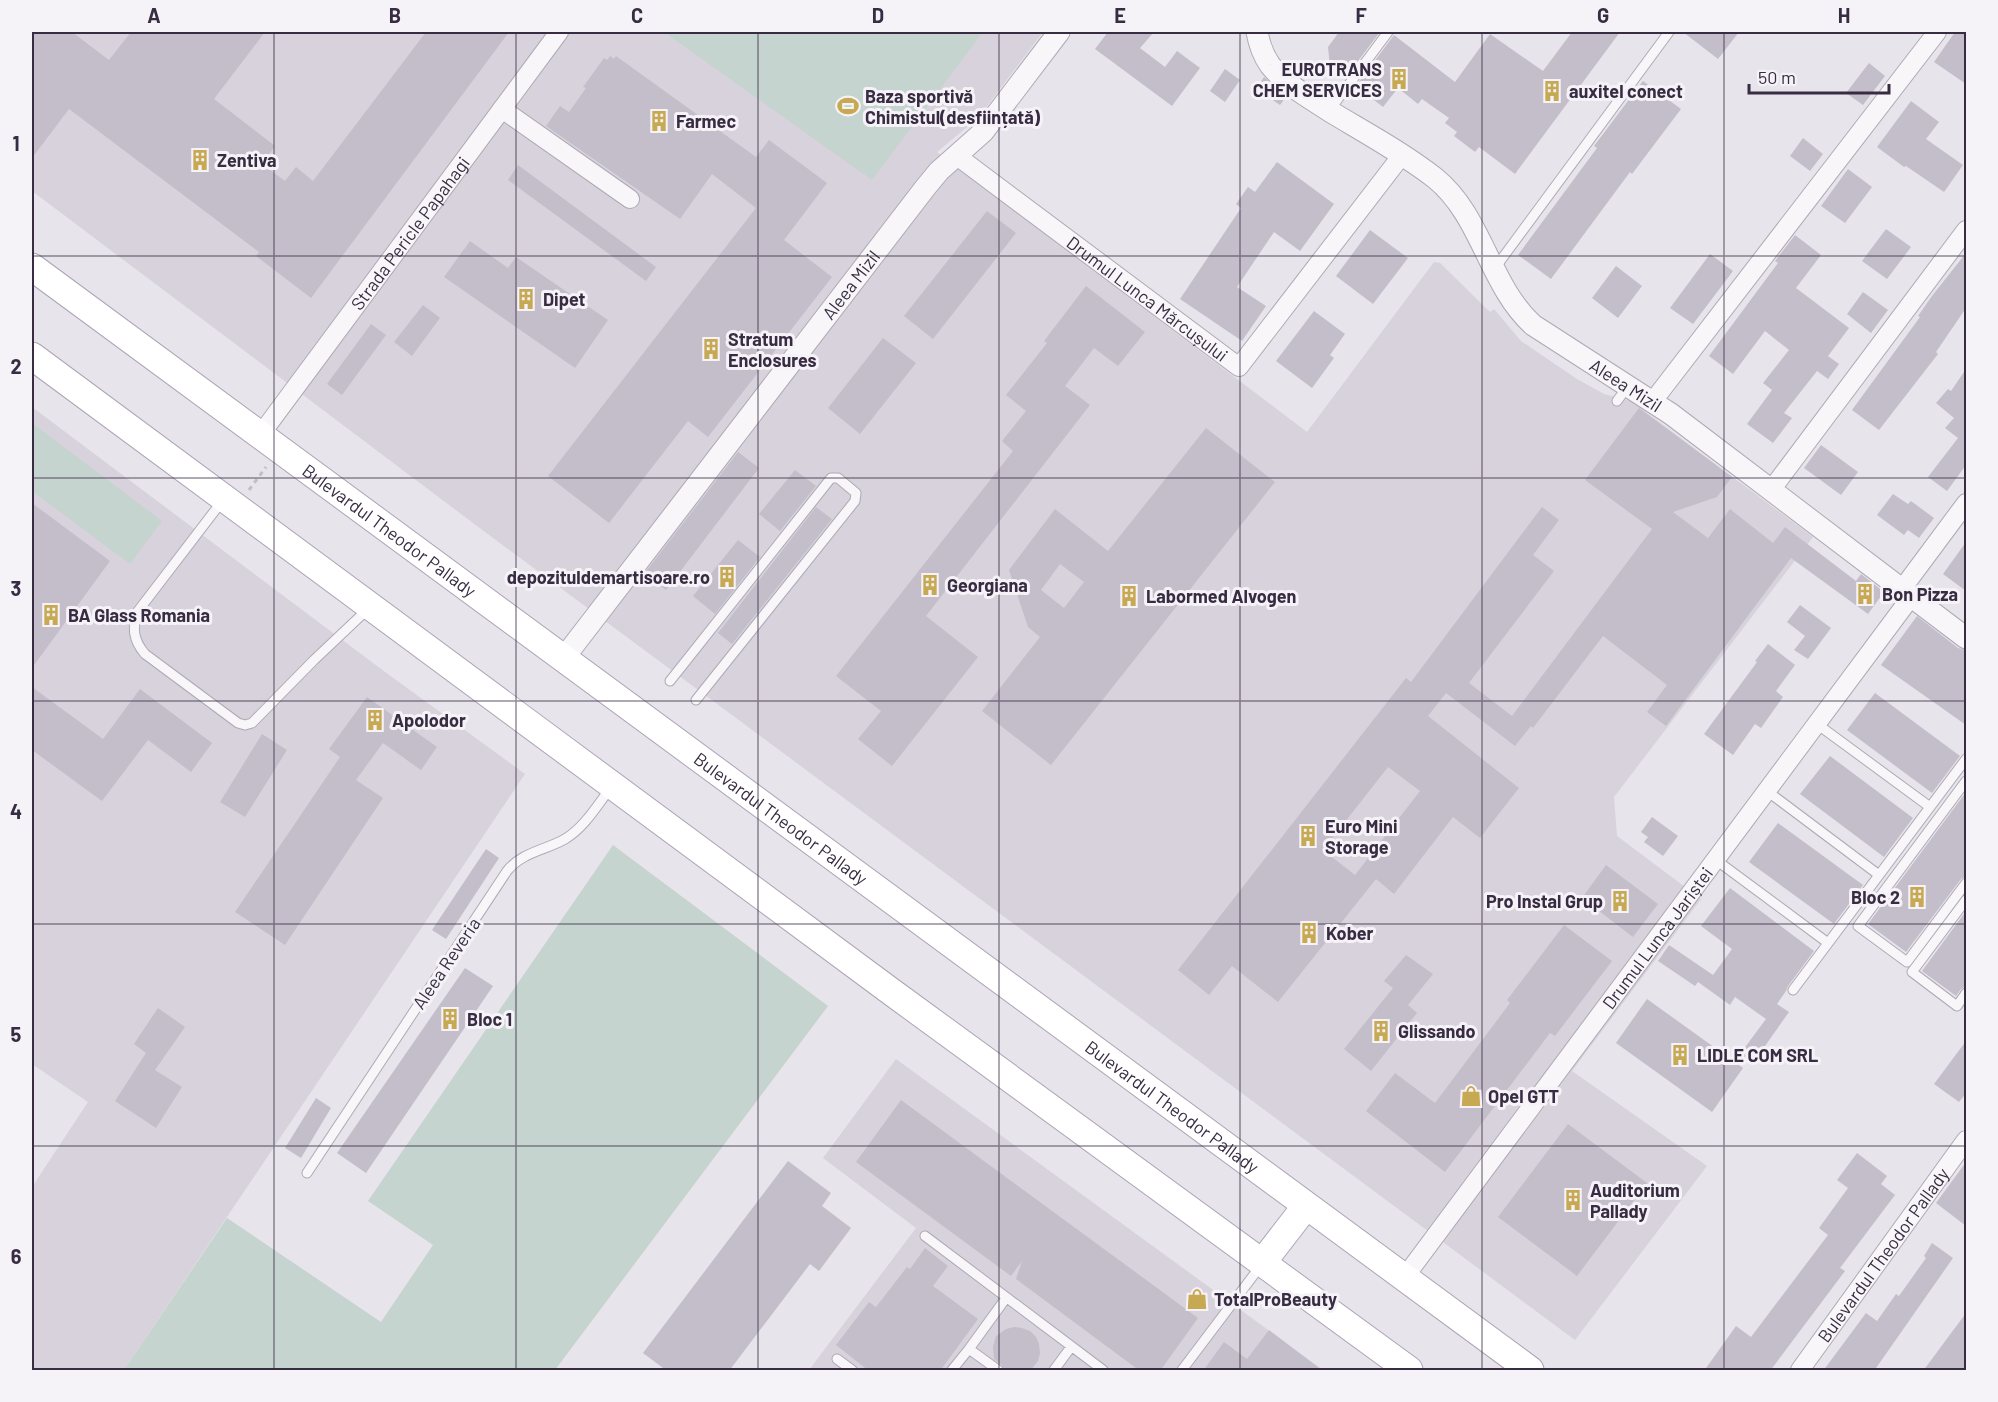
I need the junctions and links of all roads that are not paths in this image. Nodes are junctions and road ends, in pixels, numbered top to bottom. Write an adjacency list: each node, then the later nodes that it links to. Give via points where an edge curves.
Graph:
1 (559, 32): 7 (street, Strada Pericle Papahagi)
2 (1059, 32): 10 (street, Aleea Mizil, via 983,132)
3 (1257, 32): 8 (street, Aleea Mizil, via 1261,49 1280,76)
4 (1388, 32): 8 (lane)
5 (1669, 32): 14 (lane)
6 (1937, 32): 16 (street)
7 (502, 109): 11 (street); 17 (street, Strada Pericle Papahagi)
8 (1329, 111): 9 (street, Aleea Mizil)
9 (1402, 155): 10 (street, Drumul Lunca Mărcușului, via 1239,367); 14 (street, Aleea Mizil, via 1437,180 1458,202)
10 (957, 156): 24 (street, Aleea Mizil, via 925,188)
11 (630, 199)
12 (1966, 230): 18 (street)
13 (32, 267): 17 (main road, Bulevardul Theodor Pallady)
14 (1495, 268): 16 (street, Aleea Mizil, via 1516,308 1533,325 1623,394)
15 (32, 356): 19 (main road)
16 (1653, 401): 18 (street, Aleea Mizil)
17 (270, 441): 24 (main road, Bulevardul Theodor Pallady)
18 (1771, 490): 21 (street, Aleea Mizil)
19 (230, 503): 22 (main road); 22 (lane, via 138,611 134,623 137,645 145,654 219,709 238,723 252,723)
20 (1966, 503): 21 (street, Drumul Lunca Jariștei)
21 (1907, 593): 23 (street, Aleea Mizil); 27 (street, Drumul Lunca Jariștei)
22 (371, 607): 30 (main road)
23 (1965, 633)
24 (564, 659): 42 (main road, Bulevardul Theodor Pallady)
25 (670, 681): 26 (lane, via 831,478 838,478 856,493 855,501)
26 (696, 700)
27 (1817, 724): 31 (street, Drumul Lunca Jariștei); 32 (lane)
28 (1966, 759): 32 (lane)
29 (1966, 781): 35 (lane, via 1858,926 1907,962)
30 (613, 784): 41 (lane, Aleea Reveria, via 572,834 513,863); 44 (main road)
31 (1767, 791): 33 (street, Drumul Lunca Jariștei); 34 (lane)
32 (1930, 807): 34 (lane)
33 (1716, 860): 37 (lane); 45 (street, Drumul Lunca Jariștei)
34 (1879, 875): 37 (lane)
35 (1966, 883)
36 (1966, 900): 39 (lane, via 1912,972 1957,1006)
37 (1828, 943): 38 (lane)
38 (1793, 990)
39 (1966, 993)
40 (1966, 1140): 58 (street, Bulevardul Theodor Pallady)
41 (307, 1173)
42 (1306, 1206): 44 (main road); 45 (main road, Bulevardul Theodor Pallady)
43 (925, 1236): 46 (lane)
44 (1262, 1263): 55 (lane); 56 (main road)
45 (1404, 1278): 57 (main road, Bulevardul Theodor Pallady)
46 (1006, 1298): 47 (lane); 48 (lane)
47 (1071, 1347): 53 (lane); 54 (lane)
48 (969, 1349): 51 (lane); 52 (lane)
49 (837, 1359): 50 (lane)
50 (852, 1371)
51 (952, 1371)
52 (998, 1371)
53 (1054, 1371)
54 (1103, 1371)
55 (1182, 1371)
56 (1409, 1371)
57 (1530, 1371)
58 (1800, 1371)

